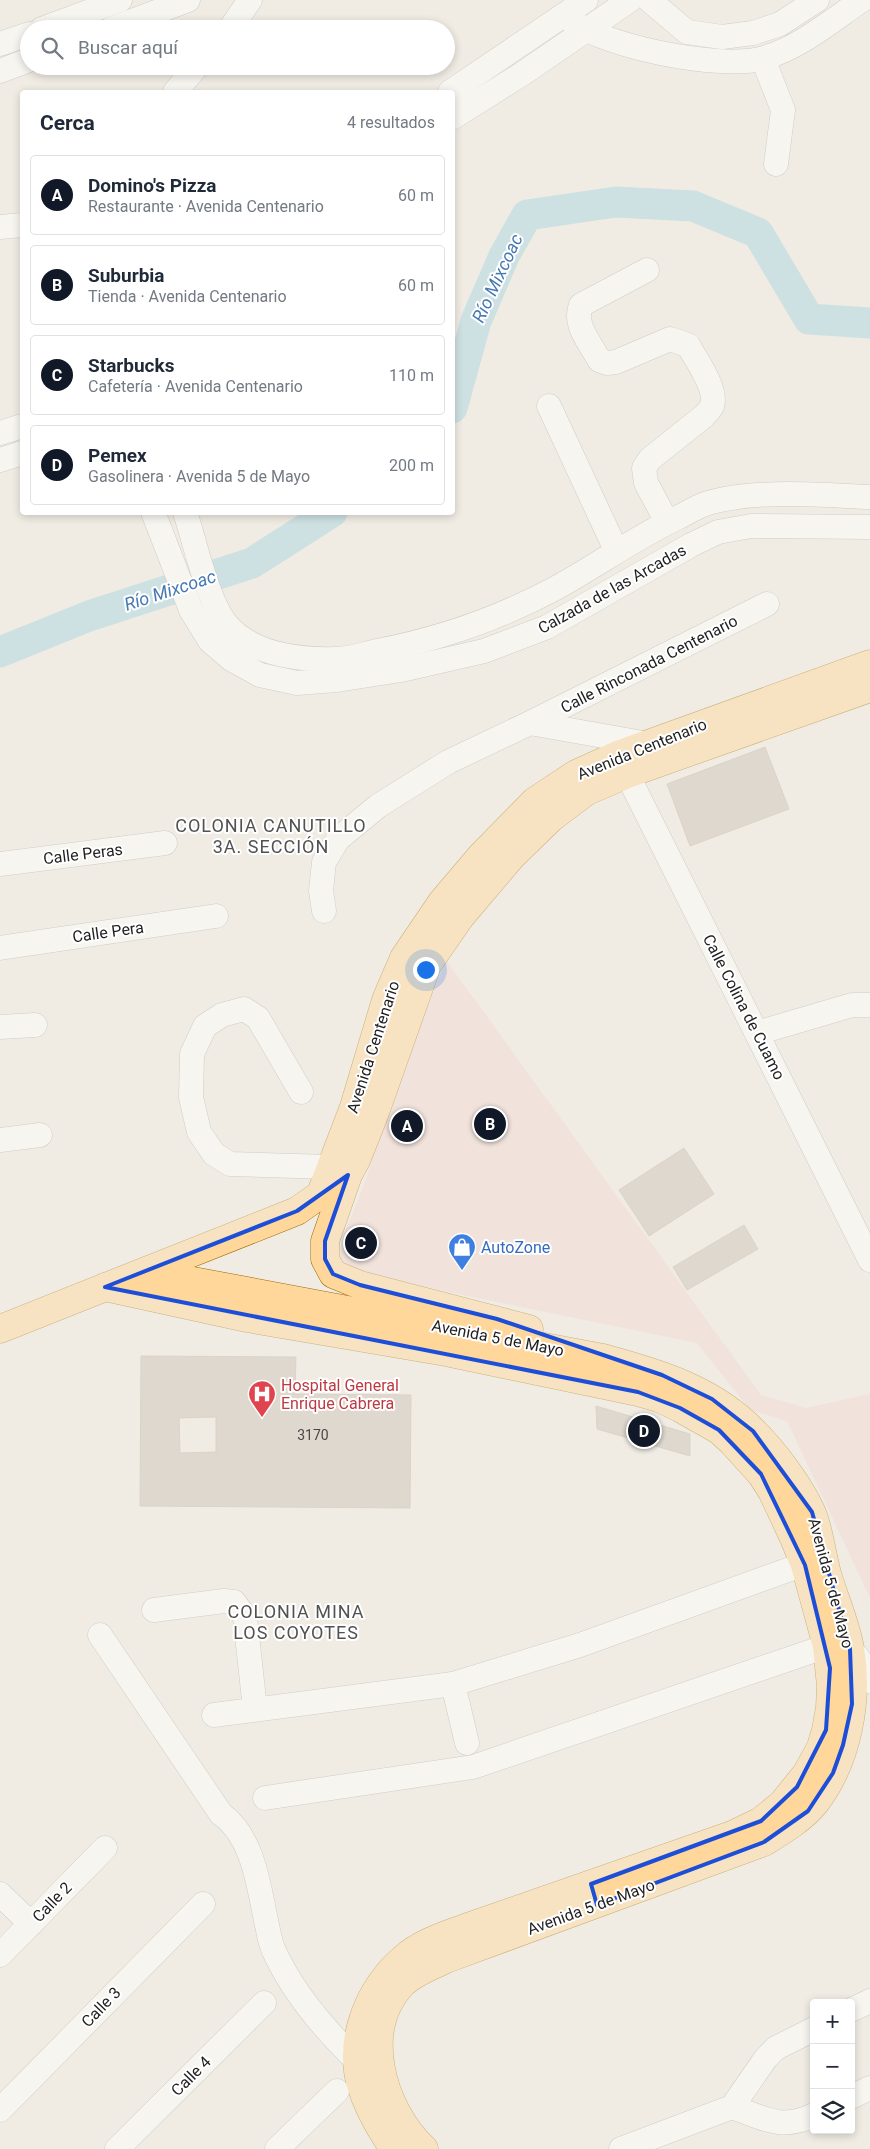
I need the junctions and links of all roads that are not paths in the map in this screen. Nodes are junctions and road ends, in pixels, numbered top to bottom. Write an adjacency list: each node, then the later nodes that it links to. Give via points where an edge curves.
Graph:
1 (120, 0): 10 (street)
2 (188, 0): 11 (street)
3 (250, 0): 12 (street)
4 (586, 0): 9 (street)
5 (630, 0): 13 (street)
6 (649, 0): 7 (street, via 687,32 722,37 753,33 780,24)
7 (816, 0)
8 (862, 0): 16 (street, via 796,46)
9 (565, 15): 13 (street, via 575,25); 21 (street)
10 (66, 20)
11 (135, 20)
12 (236, 20)
13 (586, 29): 16 (street, via 622,44 695,59 731,62); 22 (street)
14 (20, 37): 15 (street)
15 (0, 44)
16 (763, 59): 23 (street, via 783,110)
17 (20, 63): 18 (street)
18 (0, 71)
19 (190, 75): 20 (street)
20 (177, 90)
21 (453, 90)
22 (455, 116)
23 (776, 164)
24 (20, 225): 25 (street)
25 (0, 227)
26 (647, 270): 36 (street, via 581,306 578,322 599,360 607,363 670,339 688,345 710,386 712,407 650,459 644,468 646,483)
27 (549, 406): 39 (street)
28 (20, 427): 29 (street)
29 (0, 433)
30 (20, 454): 31 (street)
31 (0, 460)
32 (825, 495): 33 (street, Calzada de las Arcadas); 36 (street, Calzada de las Arcadas, via 745,496 707,504); 37 (street)
33 (870, 497)
34 (154, 515): 37 (street, Calzada de las Arcadas, via 191,610 210,640 231,659 260,675 296,683 402,670 484,651 547,627 718,532 751,526)
35 (186, 515): 39 (street, Calzada de las Arcadas, via 214,606 228,626 246,640 271,652 302,658 340,659 398,647 478,624 557,587)
36 (667, 522): 39 (street, Calzada de las Arcadas)
37 (824, 525): 38 (street, Calzada de las Arcadas)
38 (870, 527)
39 (616, 550)
40 (767, 604): 43 (street, Calle Rinconada Centenario)
41 (870, 664): 44 (main road, Avenida Centenario)
42 (870, 688): 45 (main road, Avenida Centenario)
43 (530, 723): 44 (street, Calle Rinconada Centenario); 49 (street, Calle Rinconada Centenario, via 448,762 378,806 338,839 324,862 321,891)
44 (649, 744): 45 (street, Calle Rinconada Centenario); 46 (main road, Avenida Centenario)
45 (680, 755): 46 (main road, Avenida Centenario)
46 (622, 764): 55 (street, Calle Colina de Cuamo); 59 (main road, Avenida Centenario, via 576,774 535,801 442,902 404,958 386,1000)
47 (165, 843): 48 (street, Calle Peras)
48 (0, 864)
49 (324, 911)
50 (216, 916): 51 (street, Calle Pera)
51 (0, 948)
52 (870, 1006): 55 (street, via 852,1005)
53 (36, 1025): 54 (street)
54 (0, 1028)
55 (757, 1033): 60 (street, Calle Colina de Cuamo)
56 (301, 1092): 59 (street, via 258,1018 244,1009 222,1015 205,1026 192,1054 191,1097 199,1132 214,1154 230,1164)
57 (40, 1135): 58 (street)
58 (0, 1140)
59 (333, 1178): 61 (main road, via 296,1211); 64 (main road, Avenida Centenario, via 325,1259 334,1274 360,1285 551,1335)
60 (870, 1260)
61 (145, 1272): 62 (main road); 64 (main road, Avenida 5 de Mayo)
62 (105, 1287): 63 (main road); 65 (main road, Avenida 5 de Mayo, via 247,1318 446,1352 638,1392)
63 (0, 1329)
64 (603, 1358): 65 (main road, Avenida 5 de Mayo, via 677,1381 712,1399)
65 (725, 1422): 66 (main road, Avenida 5 de Mayo, via 739,1448 761,1474)
66 (813, 1561): 69 (main road, Avenida 5 de Mayo); 71 (street, via 580,1645)
67 (154, 1610): 72 (street, via 234,1602 245,1617)
68 (100, 1634): 86 (street, via 221,1814 235,1828 253,1860 273,1948 286,1977 329,2034)
69 (838, 1647): 70 (street, via 858,1657); 75 (street, via 473,1767); 78 (main road, Avenida 5 de Mayo, via 830,1708 820,1747 811,1766 782,1804 760,1821 732,1835)
70 (870, 1681)
71 (453, 1684): 72 (street); 74 (street)
72 (255, 1709): 73 (street)
73 (214, 1715)
74 (467, 1743)
75 (265, 1798)
76 (105, 1848): 80 (street, Calle 2)
77 (0, 1894): 80 (street)
78 (594, 1894): 86 (main road, Avenida 5 de Mayo, via 424,1944 404,1957 378,1986 367,2006); 96 (main road, Avenida 5 de Mayo, via 423,1970 409,1978 394,1994 380,2024 380,2067 395,2111)
79 (203, 1904): 91 (street, Calle 3)
80 (31, 1924): 81 (street, Calle 2)
81 (0, 1956)
82 (870, 2001): 84 (street)
83 (264, 2003): 93 (street, Calle 4)
84 (855, 2008)
85 (810, 2031): 90 (street, via 776,2048)
86 (357, 2061): 95 (main road, Avenida 5 de Mayo, via 371,2112)
87 (870, 2088): 89 (street)
88 (337, 2091): 94 (street)
89 (855, 2095)
90 (732, 2107): 92 (street, via 782,2124 801,2122); 97 (street)
91 (0, 2110)
92 (810, 2117)
93 (117, 2149)
94 (277, 2149)
95 (394, 2149)
96 (424, 2149)
97 (621, 2149)

